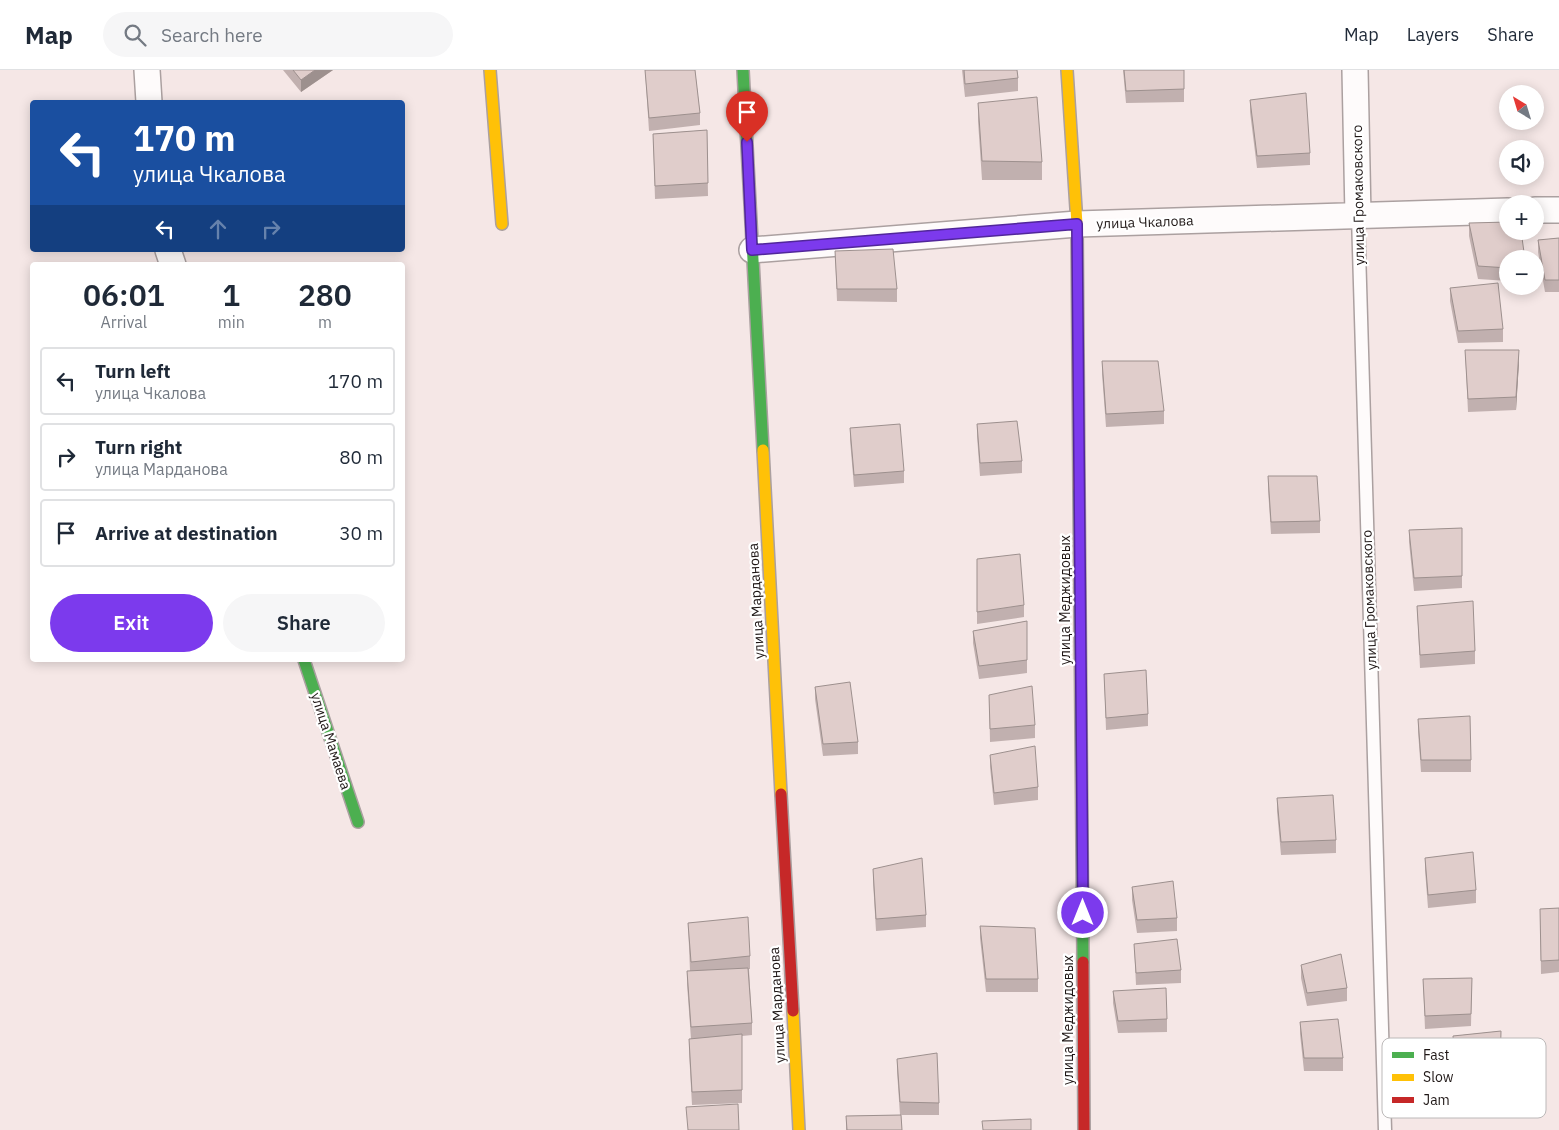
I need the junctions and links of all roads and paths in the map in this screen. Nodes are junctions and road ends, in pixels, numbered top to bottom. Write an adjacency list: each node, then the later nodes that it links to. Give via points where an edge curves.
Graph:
1 (147, 70): 6 (street)
2 (490, 70): 11 (street)
3 (743, 70): 13 (street, улица Марданова)
4 (1067, 70): 12 (street, улица Меджидовых)
5 (1355, 70): 10 (street, улица Громаковского)
6 (149, 100)
7 (1544, 210): 8 (street)
8 (1559, 210)
9 (1499, 211): 10 (street, улица Чкалова)
10 (1358, 216): 12 (street, улица Чкалова); 16 (lane, улица Громаковского)
11 (502, 224)
12 (1077, 224): 13 (street, улица Чкалова); 18 (street, улица Меджидовых)
13 (752, 250): 17 (street, улица Марданова)
14 (305, 662): 15 (street, улица Мамаева)
15 (358, 822)
16 (1382, 1038)
17 (799, 1130)
18 (1084, 1130)

